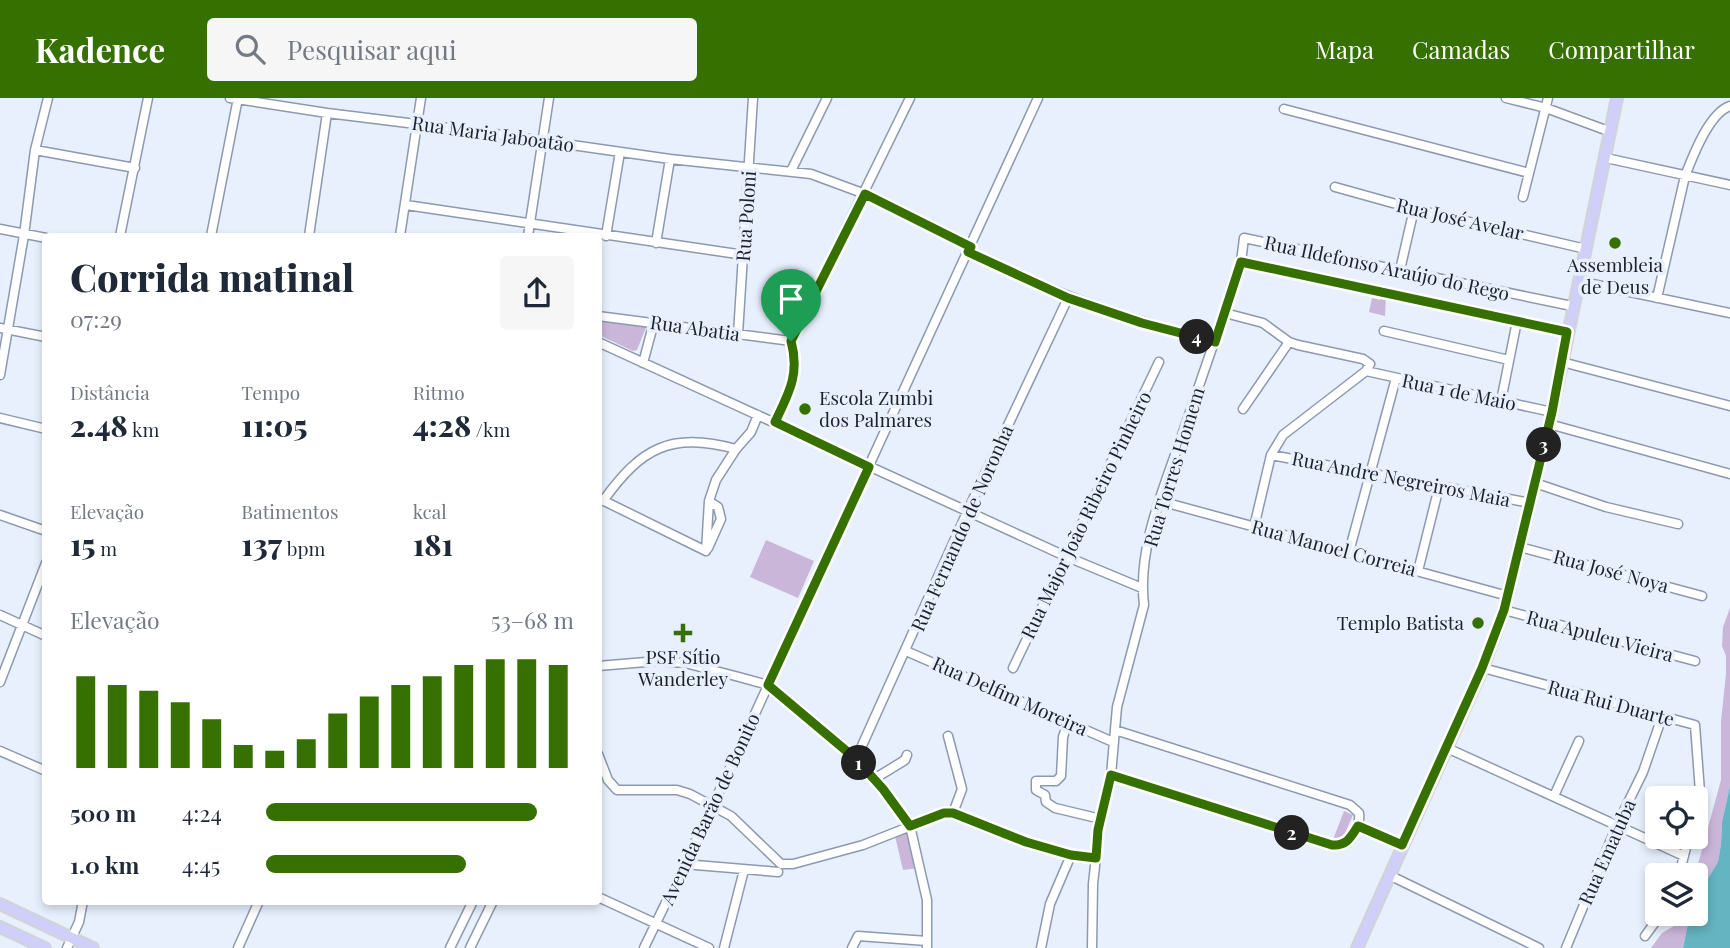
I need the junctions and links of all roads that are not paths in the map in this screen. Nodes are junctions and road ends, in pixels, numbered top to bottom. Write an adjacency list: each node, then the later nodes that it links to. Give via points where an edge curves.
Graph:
1 (48, 98): 20 (street)
2 (148, 98): 24 (street)
3 (421, 98): 17 (street)
4 (549, 98): 19 (street)
5 (753, 98): 25 (street, Rua Poloni)
6 (827, 98): 26 (street)
7 (910, 98): 31 (street)
8 (1038, 98): 48 (street, Avenida Barão de Bonito)
9 (1506, 98): 14 (street)
10 (1548, 98): 14 (street)
11 (1617, 98): 18 (main road)
12 (235, 99): 16 (street, Rua Maria Jaboatão); 38 (street)
13 (1730, 106): 28 (street, via 1720,111 1701,138)
14 (1546, 108): 18 (street); 27 (street)
15 (1284, 109): 27 (street)
16 (327, 113): 17 (street, Rua Maria Jaboatão); 39 (street)
17 (418, 124): 19 (street, Rua Maria Jaboatão); 33 (street)
18 (1611, 132): 22 (main road)
19 (542, 141): 21 (street, Rua Maria Jaboatão); 35 (street)
20 (35, 150): 24 (street); 43 (street)
21 (620, 152): 23 (street, Rua Maria Jaboatão); 45 (street)
22 (1606, 158): 28 (street); 49 (main road)
23 (670, 159): 25 (street, Rua Maria Jaboatão); 47 (street)
24 (135, 168): 37 (street)
25 (749, 168): 26 (street, Rua Maria Jaboatão); 50 (street, Rua Poloni)
26 (791, 170): 31 (street, Rua Maria Jaboatão)
27 (1529, 173): 32 (street)
28 (1685, 176): 29 (street); 55 (street)
29 (1730, 185)
30 (1335, 187): 34 (street, Rua José Avelar)
31 (865, 194): 48 (street, Rua Maria Jaboatão); 67 (street)
32 (1523, 197)
33 (406, 205): 35 (street); 40 (street)
34 (1414, 209): 49 (street, Rua José Avelar); 52 (street)
35 (530, 225): 41 (street); 42 (street)
36 (0, 229): 43 (street)
37 (121, 233)
38 (212, 233)
39 (309, 233)
40 (401, 233)
41 (529, 233)
42 (585, 233)
43 (24, 235): 46 (street); 62 (street)
44 (602, 235): 45 (street)
45 (606, 236): 47 (street)
46 (42, 237)
47 (656, 243): 50 (street)
48 (970, 249): 54 (street, Rua Maria Jaboatão); 89 (street, Avenida Barão de Bonito)
49 (1586, 249): 53 (main road)
50 (744, 255): 65 (street, Rua Poloni)
51 (1241, 262): 52 (street, Rua Ildefonso Araújo do Rego, via 1244,238); 59 (street, Rua Ildefonso Araújo do Rego); 60 (street)
52 (1400, 270): 56 (street, Rua Ildefonso Araújo do Rego)
53 (1578, 281): 55 (street); 56 (main road)
54 (1068, 298): 68 (street, Rua Maria Jaboatão); 99 (street, Rua Fernando de Noronha)
55 (1657, 298): 57 (street)
56 (1572, 306): 64 (main road)
57 (1730, 313)
58 (602, 316): 61 (street, Rua Abatia)
59 (1224, 317): 68 (street, Rua Torres Homem); 69 (street, via 1263,323)
60 (1517, 321): 64 (street); 71 (street)
61 (654, 322): 65 (street, Rua Abatia); 74 (street)
62 (4, 329): 66 (street); 76 (street)
63 (1384, 331): 71 (street)
64 (1567, 332): 73 (main road)
65 (737, 334): 67 (street, Rua Abatia)
66 (42, 336)
67 (791, 341): 84 (street, via 794,378)
68 (1215, 342): 97 (street, Rua Torres Homem)
69 (1289, 342): 75 (street, via 1363,359 1370,364); 80 (street)
70 (602, 344): 74 (street)
71 (1509, 360): 78 (street)
72 (1159, 362): 107 (street, Rua Major João Ribeiro Pinheiro)
73 (1562, 362): 79 (street); 81 (main road)
74 (643, 363): 82 (street)
75 (1366, 371): 77 (street, Rua 1 de Maio); 88 (street, via 1293,426)
76 (0, 375)
77 (1396, 378): 78 (street, Rua 1 de Maio); 90 (street)
78 (1501, 401): 81 (street, Rua 1 de Maio)
79 (1730, 406)
80 (1243, 409)
81 (1552, 412): 85 (main road)
82 (758, 415): 84 (street); 87 (street)
83 (0, 418): 86 (street)
84 (775, 422): 89 (street)
85 (1549, 424): 91 (street); 92 (main road)
86 (42, 428)
87 (736, 449): 94 (street, via 698,441 660,447 642,457); 96 (street)
88 (1271, 454): 90 (street, Rua Andre Negreiros Maia); 102 (street)
89 (869, 467): 99 (street); 123 (street, Avenida Barão de Bonito)
90 (1369, 474): 93 (street, Rua Andre Negreiros Maia); 106 (street)
91 (1730, 474)
92 (1535, 483): 98 (main road); 101 (street, via 1606,507)
93 (1439, 487): 98 (street, Rua Andre Negreiros Maia); 108 (street)
94 (602, 498)
95 (602, 499): 105 (street)
96 (709, 501): 105 (street); 105 (street, via 718,507 721,519)
97 (1160, 501): 102 (street, Rua Manoel Correia); 110 (street, Rua Torres Homem)
98 (1531, 503): 104 (main road)
99 (968, 510): 107 (street); 117 (street, Rua Fernando de Noronha)
100 (0, 515): 103 (street)
101 (1678, 524)
102 (1254, 527): 106 (street, Rua Manoel Correia)
103 (42, 530)
104 (1520, 547): 111 (main road); 112 (street, Rua José Noya)
105 (707, 549)
106 (1349, 552): 108 (street, Rua Manoel Correia)
107 (1065, 556): 110 (street); 120 (street, Rua Major João Ribeiro Pinheiro)
108 (1418, 571): 111 (street, Rua Manoel Correia)
109 (42, 573): 115 (street)
110 (1142, 589): 126 (street, Rua Torres Homem, via 1143,612)
111 (1508, 596): 113 (main road)
112 (1702, 596)
113 (1504, 610): 118 (street, Rua Apuleu Vieira); 121 (main road)
114 (0, 615): 115 (street)
115 (21, 624): 116 (street); 122 (street)
116 (42, 634)
117 (906, 651): 125 (street, Rua Delfim Moreira); 133 (street, Rua Fernando de Noronha)
118 (1695, 661)
119 (602, 666): 123 (street, via 685,663)
120 (1013, 668)
121 (1482, 668): 124 (street, Rua Rui Duarte); 130 (main road)
122 (0, 682)
123 (768, 685): 133 (street); 140 (street, Avenida Barão de Bonito)
124 (1662, 717): 138 (street, Rua Rui Duarte, via 1695,725); 143 (street, Rua Ematuba, via 1643,772)
125 (1068, 722): 129 (street, Rua Delfim Moreira); 142 (street, via 1061,776 1056,781 1036,781 1036,790 1053,807)
126 (1115, 730): 129 (street, Rua Torres Homem); 145 (street, via 1350,805 1359,813)
127 (948, 736): 141 (street, via 962,789)
128 (1579, 741): 139 (street)
129 (1113, 742): 136 (street, Rua Torres Homem)
130 (1447, 748): 139 (street); 146 (main road)
131 (0, 751): 135 (street)
132 (907, 755): 137 (street)
133 (856, 759): 137 (street)
134 (602, 763): 140 (street, via 613,787 626,792 677,790)
135 (42, 769)
136 (1111, 775): 142 (street, Rua Torres Homem); 145 (street, via 1332,845 1343,844)
137 (874, 779): 144 (street)
138 (1700, 786)
139 (1554, 796): 143 (street)
140 (713, 805): 152 (street, Avenida Barão de Bonito); 153 (street, via 745,829)
141 (953, 813): 144 (street); 148 (street)
142 (1101, 819): 150 (street, Rua Torres Homem)
143 (1617, 825): 149 (street); 181 (street, Rua Ematuba)
144 (910, 826): 153 (street); 167 (street, via 927,901)
145 (1358, 826): 146 (street)
146 (1402, 845): 155 (main road)
147 (1686, 849): 149 (street)
148 (1071, 855): 150 (street); 177 (street, via 1050,904)
149 (1684, 856): 151 (street)
150 (1096, 858): 178 (street, Rua Torres Homem)
151 (1682, 863)
152 (684, 864): 154 (street); 162 (street, Avenida Barão de Bonito)
153 (778, 868): 154 (street)
154 (744, 870): 175 (street)
155 (1389, 876): 179 (main road); 180 (street)
156 (602, 899): 162 (street)
157 (0, 905): 166 (main road)
158 (82, 905): 166 (street)
159 (257, 905): 170 (street)
160 (471, 905): 171 (street)
161 (491, 905): 172 (street)
162 (656, 923): 173 (street, Avenida Barão de Bonito); 174 (street)
163 (1652, 926): 165 (street)
164 (0, 927): 168 (main road)
165 (1645, 936)
166 (69, 943): 169 (main road)
167 (927, 944): 176 (street, via 858,936)
168 (45, 948)
169 (93, 948)
170 (238, 948)
171 (450, 948)
172 (470, 948)
173 (645, 948)
174 (709, 948)
175 (724, 948)
176 (852, 948)
177 (1041, 948)
178 (1092, 948)
179 (1357, 948)
180 (1539, 948)
181 (1566, 948)

